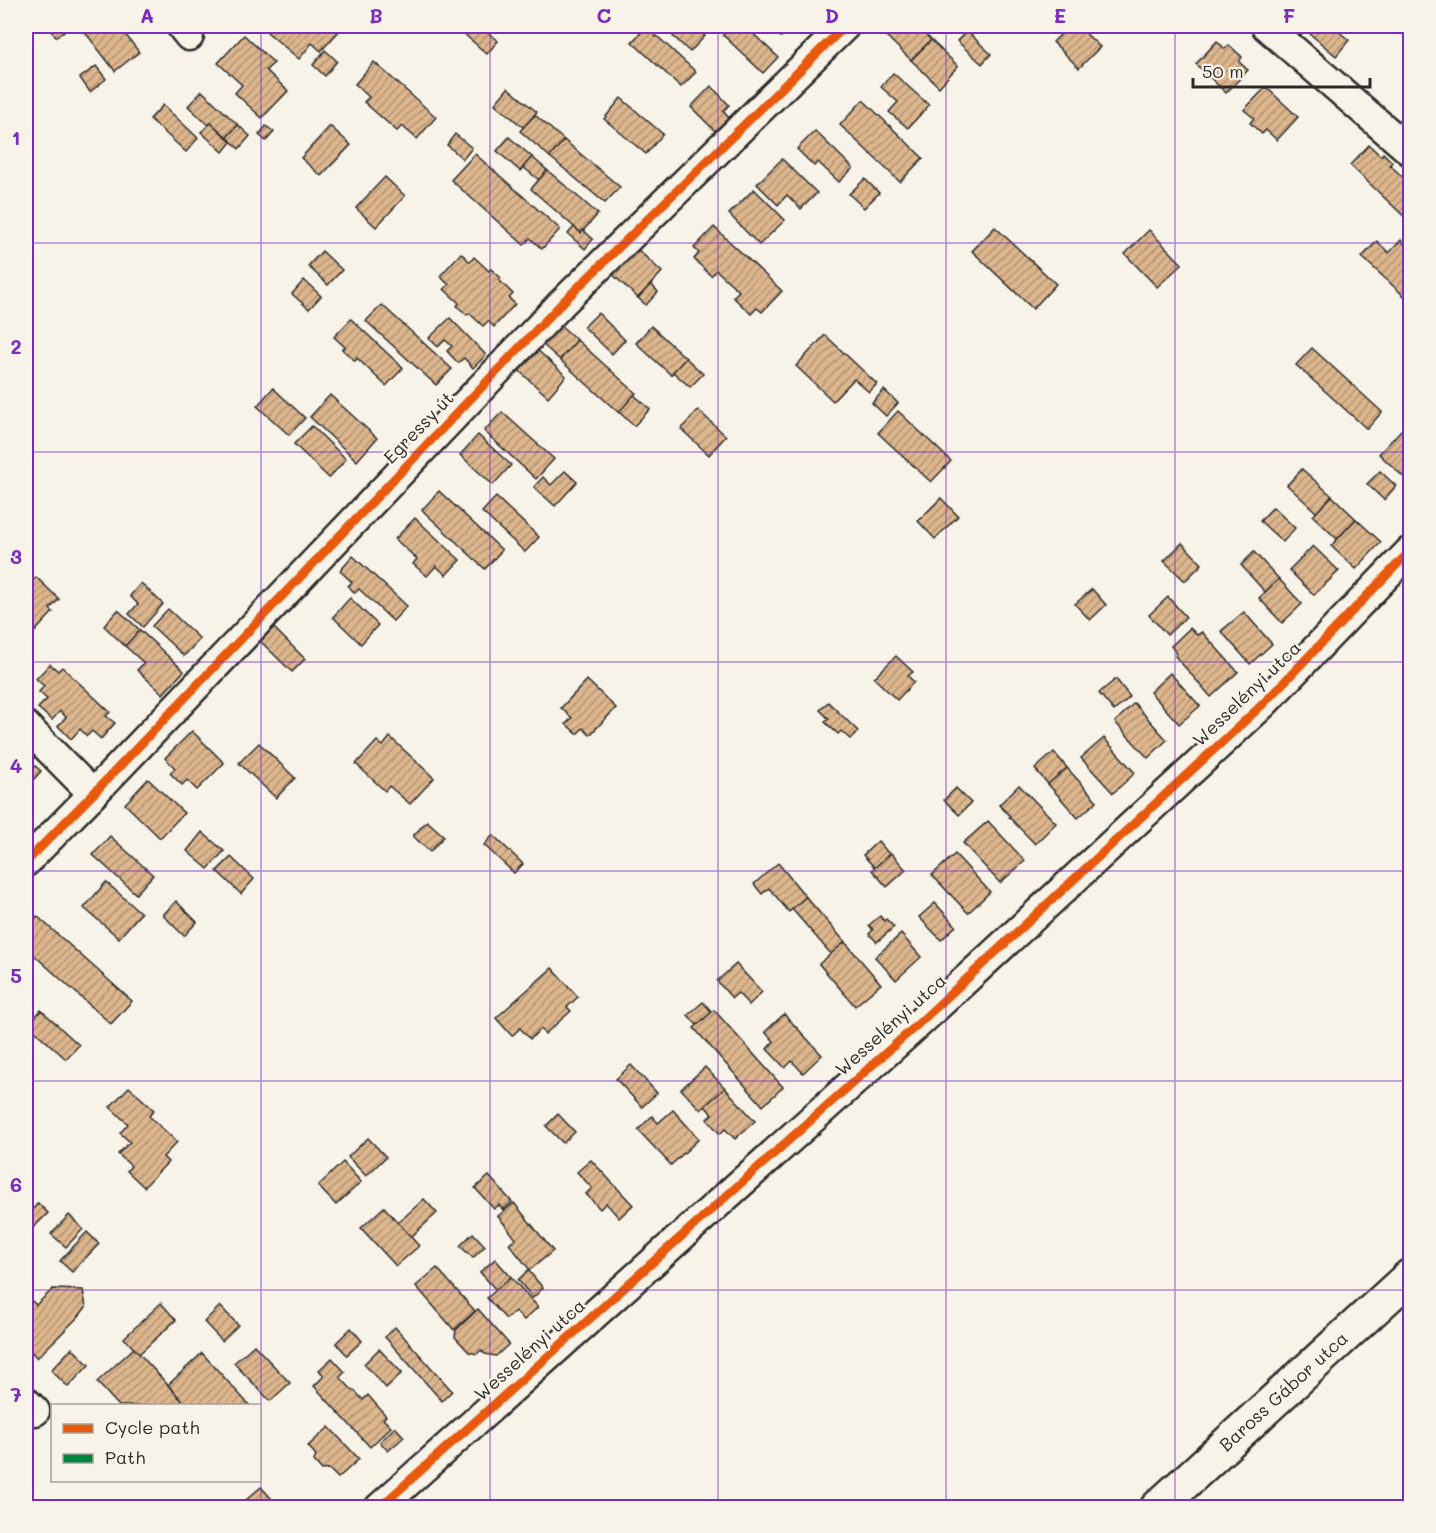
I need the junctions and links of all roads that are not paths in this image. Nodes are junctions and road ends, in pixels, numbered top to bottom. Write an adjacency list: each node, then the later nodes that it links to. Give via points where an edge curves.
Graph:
1 (845, 26): 6 (street, Egressy út, via 562,303)
2 (1266, 26): 3 (street)
3 (1410, 151)
4 (1410, 551): 9 (street, Wesselényi utca, via 1246,720 918,1024)
5 (26, 726): 6 (street)
6 (93, 794): 7 (street, Egressy út)
7 (26, 862)
8 (1410, 1276): 10 (street, Baross Gábor utca)
9 (379, 1508)
10 (1157, 1508)

